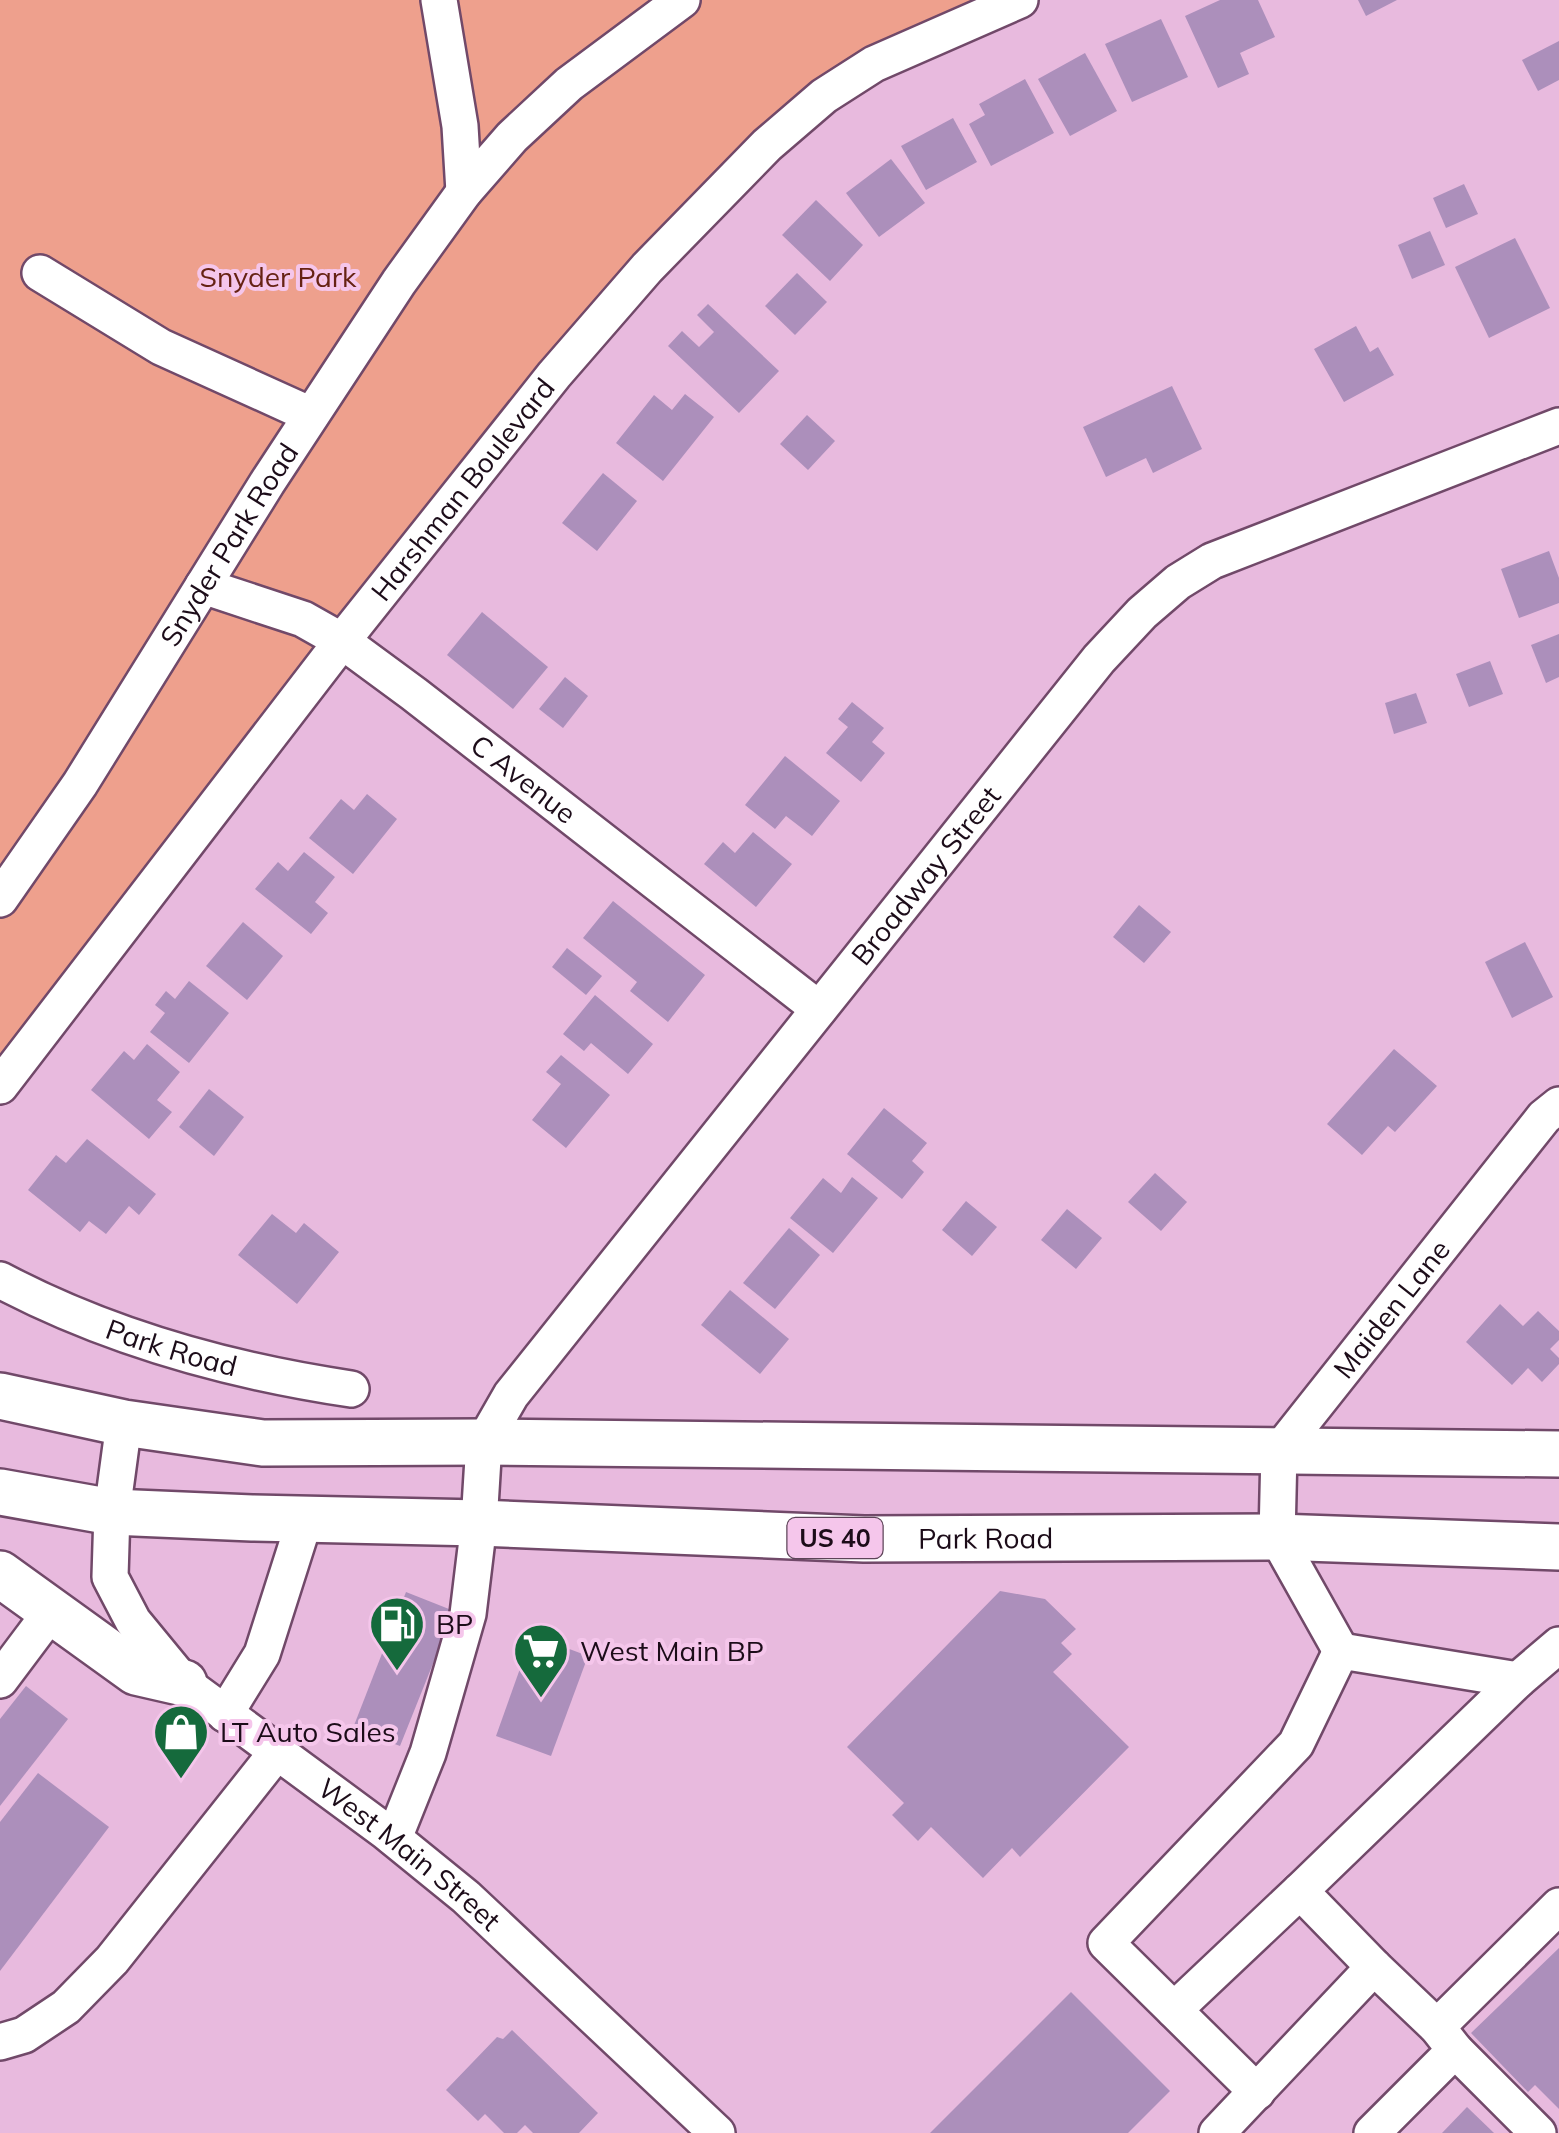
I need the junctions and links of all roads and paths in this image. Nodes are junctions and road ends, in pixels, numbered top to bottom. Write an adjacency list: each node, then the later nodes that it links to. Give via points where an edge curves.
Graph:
1 (439, 0): 4 (street)
2 (682, 0): 4 (street, Snyder Park Road, via 569,84)
3 (1020, 0): 9 (street, Harshman Boulevard, via 874,64 767,145 554,375)
4 (464, 192): 6 (street, Snyder Park Road)
5 (40, 272): 6 (street, via 161,347)
6 (312, 415): 8 (street, Snyder Park Road)
7 (1559, 426): 11 (street, Broadway Street, via 1212,561 1178,582 1099,658)
8 (204, 586): 9 (street, C Avenue, via 303,619); 10 (street, Snyder Park Road)
9 (342, 641): 11 (street, C Avenue); 12 (street, Harshman Boulevard)
10 (0, 899)
11 (819, 1009): 18 (street, Broadway Street, via 511,1395)
12 (0, 1086)
13 (1559, 1105): 19 (street, Maiden Lane)
14 (0, 1280): 15 (street, Park Road, via 141,1339)
15 (350, 1389)
16 (0, 1396): 17 (main road)
17 (124, 1423): 18 (main road, via 263,1443); 22 (street, West Main Street)
18 (484, 1442): 19 (main road); 24 (street, Broadway Street)
19 (1278, 1451): 20 (main road); 25 (street)
20 (1559, 1454)
21 (0, 1492): 22 (main road, US 40)
22 (112, 1512): 23 (main road, Park Road / US 40); 33 (street, West Main Street, via 110,1577 133,1620)
23 (305, 1519): 24 (main road, Park Road / US 40); 34 (street, via 262,1654)
24 (479, 1524): 25 (main road, Park Road / US 40, via 864,1539); 36 (street, Broadway Street, via 468,1614 428,1753)
25 (1278, 1536): 26 (main road, Park Road / US 40); 30 (street)
26 (1559, 1547)
27 (2, 1579): 28 (main road)
28 (51, 1612): 31 (street); 33 (main road, via 136,1672)
29 (1559, 1645): 32 (street)
30 (1341, 1651): 32 (street); 40 (street, via 1296,1744 1106,1943)
31 (0, 1680)
32 (1518, 1680): 37 (street)
33 (184, 1683): 34 (street, West Main Street)
34 (225, 1714): 35 (street, West Main Street)
35 (277, 1752): 36 (street, West Main Street); 42 (street, via 112,1960 66,2006 24,2035)
36 (394, 1838): 44 (street, West Main Street, via 466,1897)
37 (1300, 1891): 39 (street); 40 (street)
38 (1559, 1906): 41 (street)
39 (1374, 1967): 41 (street); 43 (street)
40 (1174, 2010): 43 (street)
41 (1446, 2038): 46 (street); 47 (street)
42 (0, 2042)
43 (1257, 2092): 45 (street)
44 (716, 2133)
45 (1217, 2133)
46 (1372, 2133)
47 (1538, 2133)

